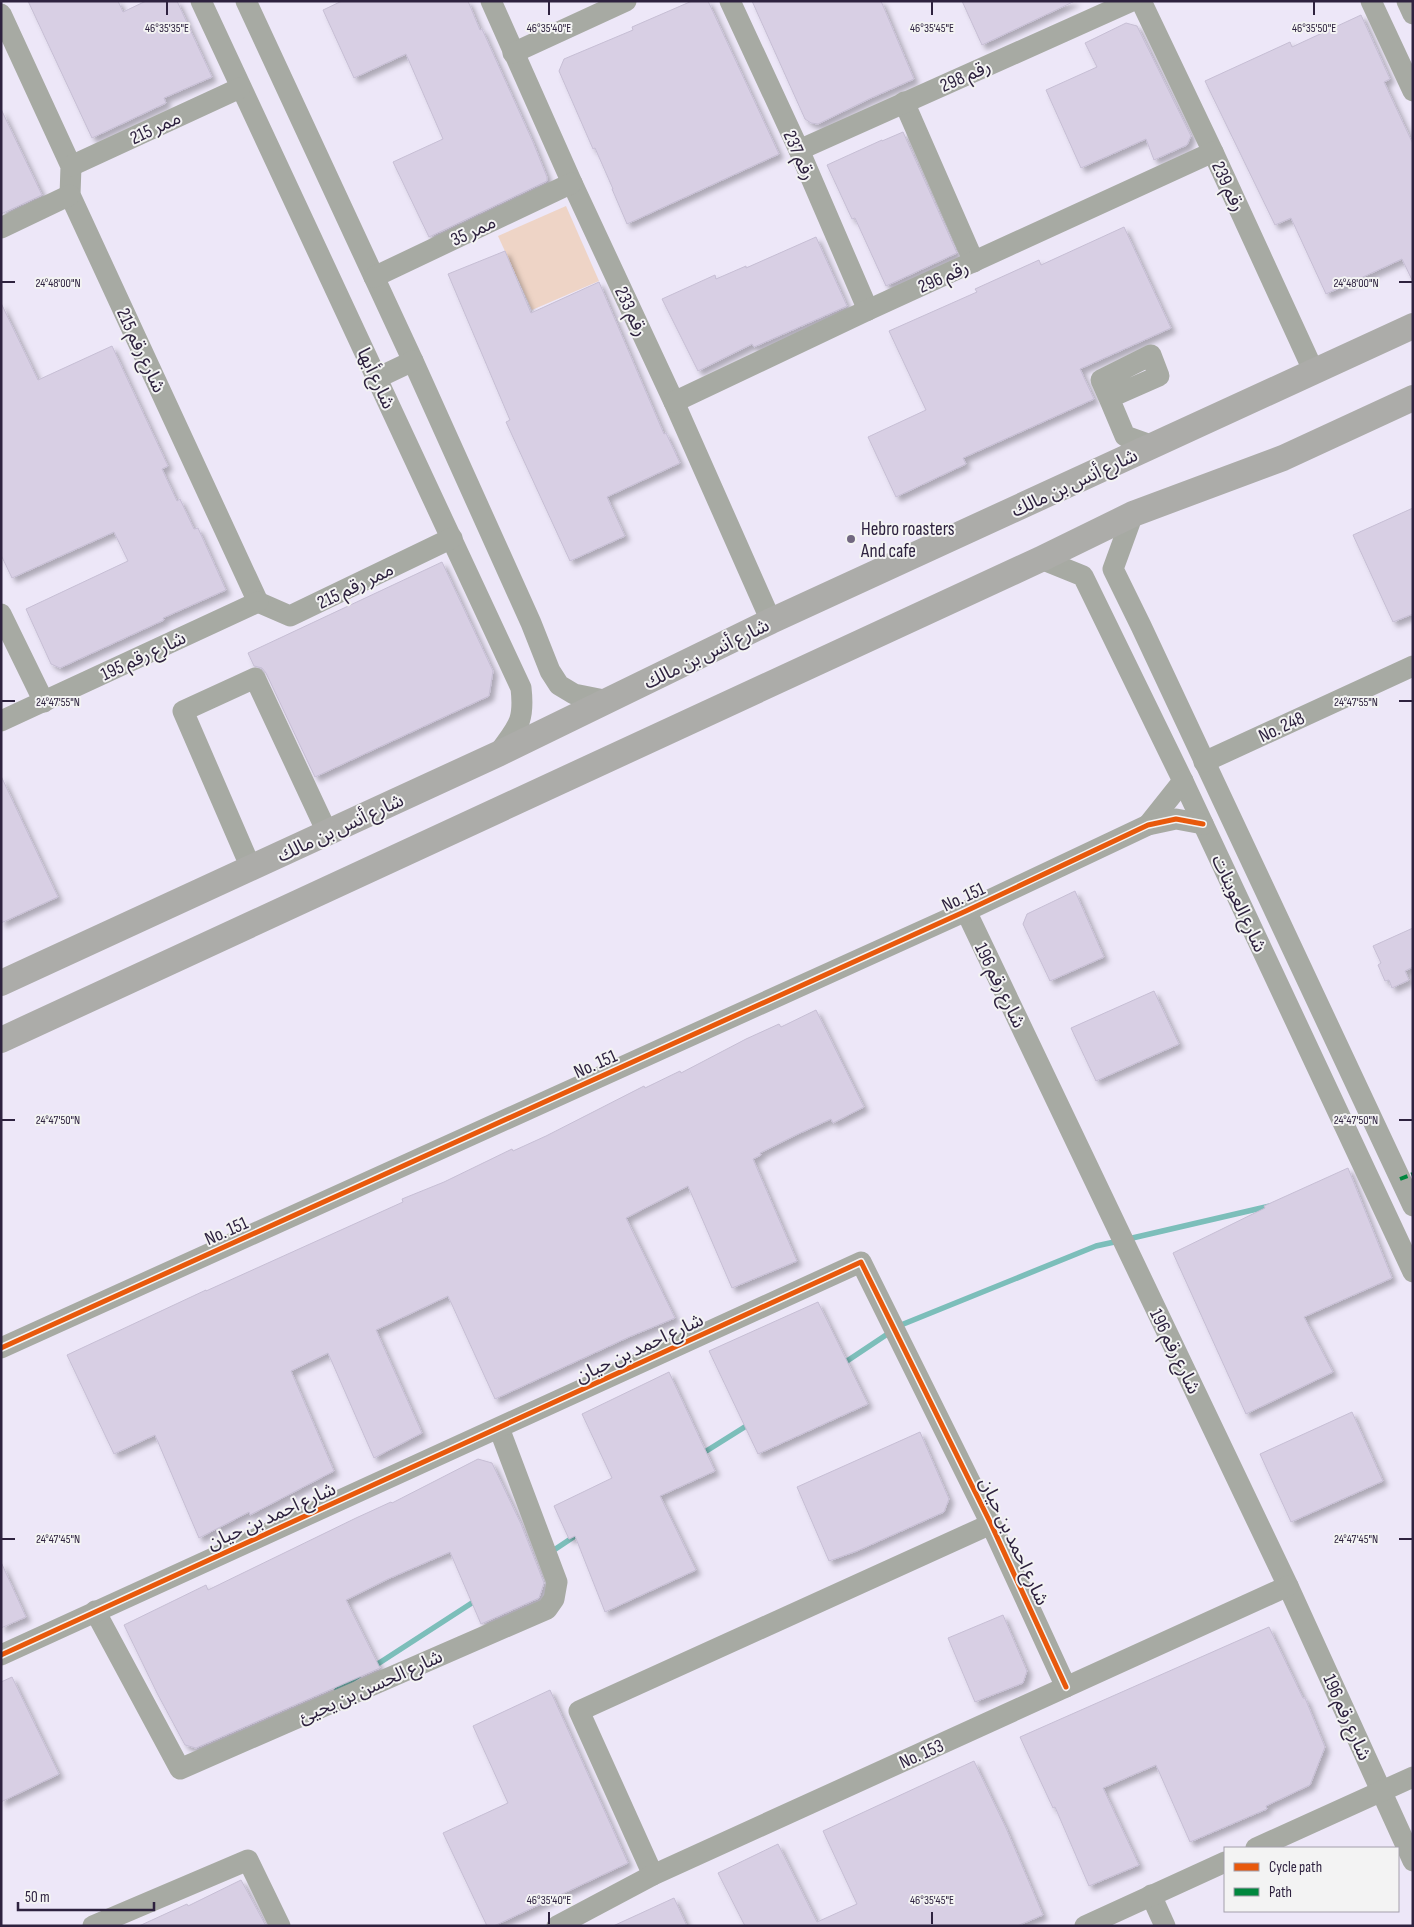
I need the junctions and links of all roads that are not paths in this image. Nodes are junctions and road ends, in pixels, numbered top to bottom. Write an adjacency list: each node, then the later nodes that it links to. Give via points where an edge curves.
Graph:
1 (201, 1): 13 (street, شارع أبها)
2 (246, 1): 23 (street, شارع أبها)
3 (491, 1): 12 (street, رقم 233)
4 (626, 1): 12 (street)
5 (730, 1): 16 (street, رقم 237)
6 (1132, 1): 15 (street, رقم 298)
7 (1141, 1): 17 (street, رقم 239)
8 (1371, 1): 14 (street)
9 (1407, 1): 11 (street)
10 (1, 14): 18 (street, شارع رقم 215)
11 (1413, 14)
12 (513, 52): 19 (street, رقم 233)
13 (240, 88): 18 (street, ممر 215); 28 (street, شارع أبها)
14 (1413, 91)
15 (904, 102): 16 (street, رقم 298); 22 (street)
16 (799, 150): 24 (street, رقم 237)
17 (1213, 152): 22 (street, رقم 296); 27 (street, رقم 239)
18 (71, 166): 20 (street, شارع رقم 215)
19 (572, 183): 23 (street, ممر 35); 31 (street, رقم 233)
20 (70, 195): 21 (street); 36 (street, شارع رقم 215)
21 (1, 228)
22 (974, 262): 24 (street, رقم 296)
23 (374, 277): 26 (street, شارع أبها)
24 (868, 310): 31 (street, رقم 296)
25 (1413, 326): 27 (main road, شارع أنس بن مالك)
26 (413, 361): 28 (street); 41 (street, شارع أبها)
27 (1314, 372): 32 (main road, شارع أنس بن مالك)
28 (377, 378): 34 (street, شارع أبها)
29 (1109, 398): 32 (street, via 1125,436)
30 (1413, 398): 33 (main road, via 1283,458)
31 (674, 402): 38 (street, رقم 233)
32 (1153, 446): 38 (main road, شارع أنس بن مالك)
33 (1133, 514): 35 (main road); 39 (street, شارع العوينات, via 1113,568)
34 (452, 538): 36 (street, ممر رقم 215, via 290,616); 42 (street, شارع أبها)
35 (1041, 559): 40 (street, شارع العوينات, via 1083,576); 56 (main road)
36 (258, 602): 45 (street, شارع رقم 195)
37 (1, 614): 45 (street)
38 (771, 621): 44 (main road, شارع أنس بن مالك)
39 (1142, 626): 40 (street, via 1126,609 1114,610 1112,621); 48 (street, شارع العوينات)
40 (1117, 643): 49 (street, شارع العوينات)
41 (540, 646): 42 (street); 44 (street, شارع أبها, via 559,685 574,694)
42 (509, 660): 47 (street, شارع أبها, via 521,688 523,704 520,724)
43 (1413, 666): 48 (street, No. 248)
44 (609, 701): 47 (main road, شارع أنس بن مالك)
45 (44, 702): 46 (street, شارع رقم 195)
46 (1, 721)
47 (498, 754): 52 (main road, شارع أنس بن مالك)
48 (1204, 762): 57 (street, شارع العوينات)
49 (1183, 781): 50 (street, No. 151); 51 (street, شارع العوينات)
50 (1148, 824): 51 (street, No. 151, via 1176,819); 54 (street, No. 151)
51 (1203, 824): 59 (street, شارع العوينات)
52 (328, 832): 53 (main road, شارع أنس بن مالك); 53 (street, via 255,678 183,712)
53 (252, 868): 55 (main road, شارع أنس بن مالك)
54 (966, 911): 60 (street, No. 151); 63 (street, شارع رقم 196)
55 (1, 983)
56 (1, 1040)
57 (1406, 1176): 58 (street, شارع العوينات)
58 (1413, 1206)
59 (1413, 1272)
60 (1, 1348)
61 (499, 1428): 62 (street, شارع احمد بن حيان, via 861,1262); 64 (street, شارع احمد بن حيان); 64 (street, شارع الحسن بن يحيئ, via 557,1582 554,1599 547,1609 180,1769)
62 (991, 1524): 66 (street, شارع احمد بن حيان); 72 (street, via 579,1711)
63 (1288, 1586): 66 (street, No. 153); 68 (street, شارع رقم 196)
64 (95, 1611): 65 (street, شارع احمد بن حيان)
65 (1, 1655)
66 (1066, 1687): 72 (street, No. 153)
67 (1413, 1777): 68 (street)
68 (1382, 1792): 69 (street); 70 (street, شارع رقم 196)
69 (1258, 1847)
70 (1413, 1861)
71 (1224, 1862): 73 (street)
72 (653, 1875): 76 (street, No. 153)
73 (1151, 1895): 77 (street); 78 (street)
74 (94, 1926): 75 (street, via 248,1860)
75 (280, 1926)
76 (556, 1926)
77 (1085, 1926)
78 (1166, 1926)

